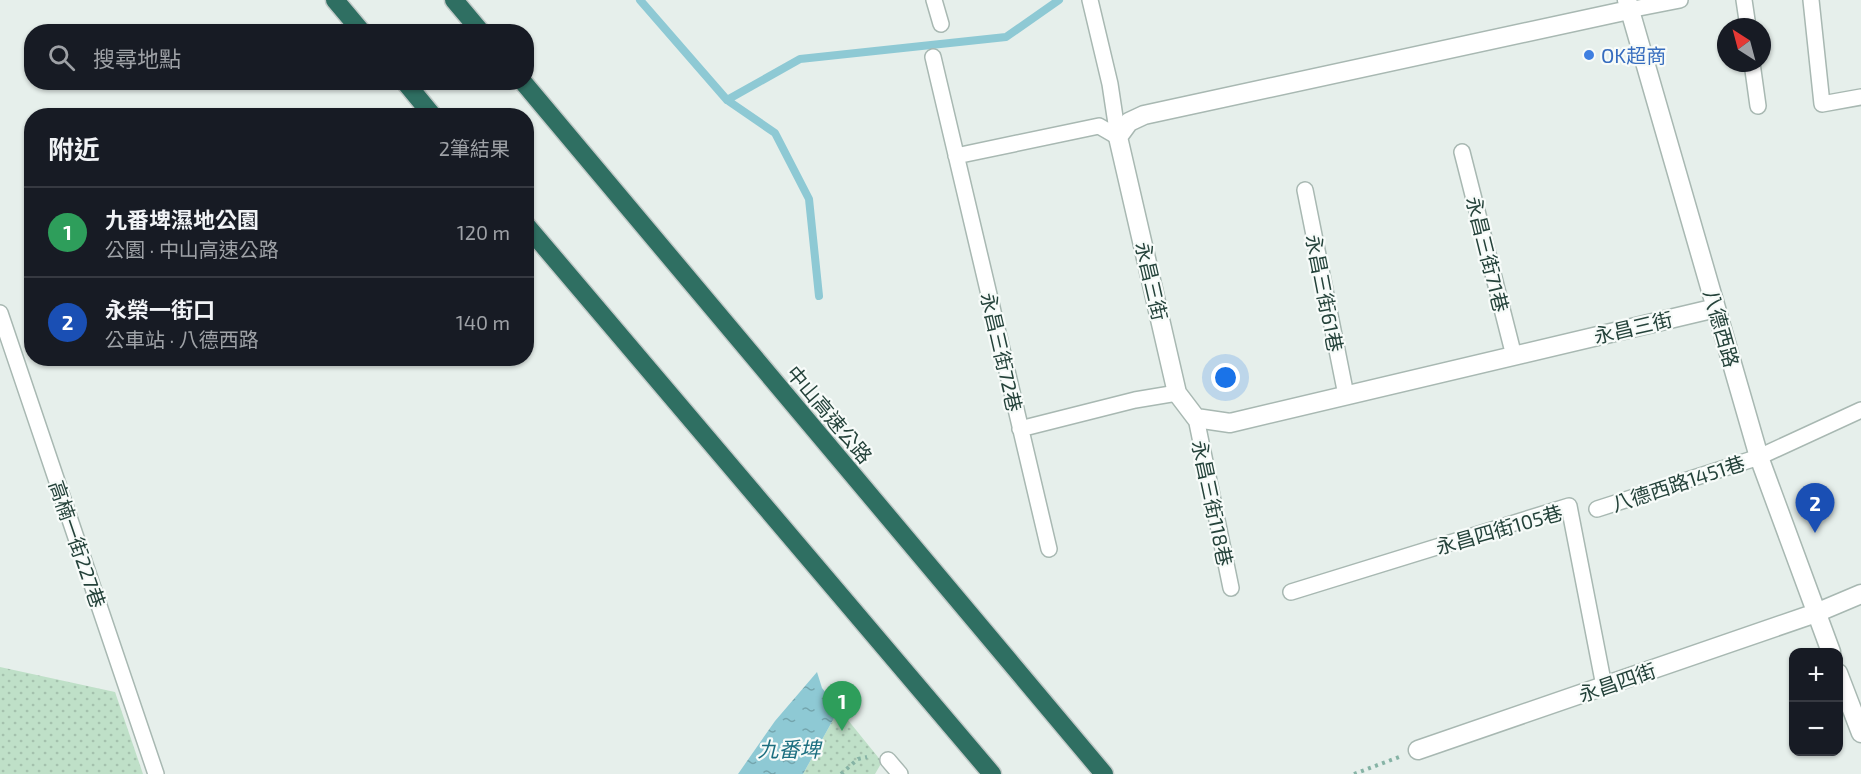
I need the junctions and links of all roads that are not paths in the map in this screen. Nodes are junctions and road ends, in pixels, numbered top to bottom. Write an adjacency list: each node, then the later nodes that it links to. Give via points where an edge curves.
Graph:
1 (335, 0): 10 (highway)
2 (454, 0): 11 (highway)
3 (934, 0): 12 (lane)
4 (1090, 0): 20 (lane)
5 (1680, 0): 8 (lane)
6 (1744, 0): 9 (lane)
7 (1811, 0): 17 (lane, via 1822,104)
8 (1628, 5): 20 (street, via 1144,115 1129,122); 25 (street, 八德西路)
9 (1747, 18)
10 (355, 24)
11 (474, 24)
12 (940, 24)
13 (933, 57): 22 (lane, 永昌三街72巷)
14 (1753, 72): 18 (lane)
15 (412, 90): 19 (highway)
16 (530, 90): 49 (highway, 中山高速公路)
17 (1861, 97)
18 (1758, 106)
19 (426, 108)
20 (1118, 137): 22 (lane, via 1099,126); 28 (street, 永昌三街)
21 (1462, 152): 27 (lane, 永昌三街71巷)
22 (956, 156): 32 (lane, 永昌三街72巷)
23 (1305, 190): 29 (lane, 永昌三街61巷)
24 (534, 234): 48 (highway)
25 (1716, 308): 27 (street, 永昌三街); 33 (street, 八德西路)
26 (0, 313): 46 (lane, 高楠一街227巷)
27 (1514, 356): 29 (street, 永昌三街)
28 (1178, 393): 31 (street, 永昌三街); 32 (lane)
29 (1346, 395): 31 (street, 永昌三街, via 1230,423)
30 (1861, 410): 33 (lane, 八德西路1451巷)
31 (1196, 418): 36 (lane, 永昌三街118巷)
32 (1020, 429): 35 (lane, 永昌三街72巷)
33 (1759, 457): 34 (lane, 八德西路1451巷); 39 (street, 八德西路)
34 (1597, 509)
35 (1048, 549)
36 (1231, 588)
37 (1291, 592): 42 (lane, 永昌四街105巷, via 1569,506)
38 (1861, 594): 39 (street, 永昌四街)
39 (1816, 614): 40 (street, 八德西路); 42 (street, 永昌四街)
40 (1829, 648)
41 (1843, 684): 43 (street)
42 (1604, 686): 44 (street, 永昌四街)
43 (1861, 733)
44 (1418, 750)
45 (888, 760): 47 (lane)
46 (156, 774)
47 (900, 774)
48 (992, 774)
49 (1104, 774)

